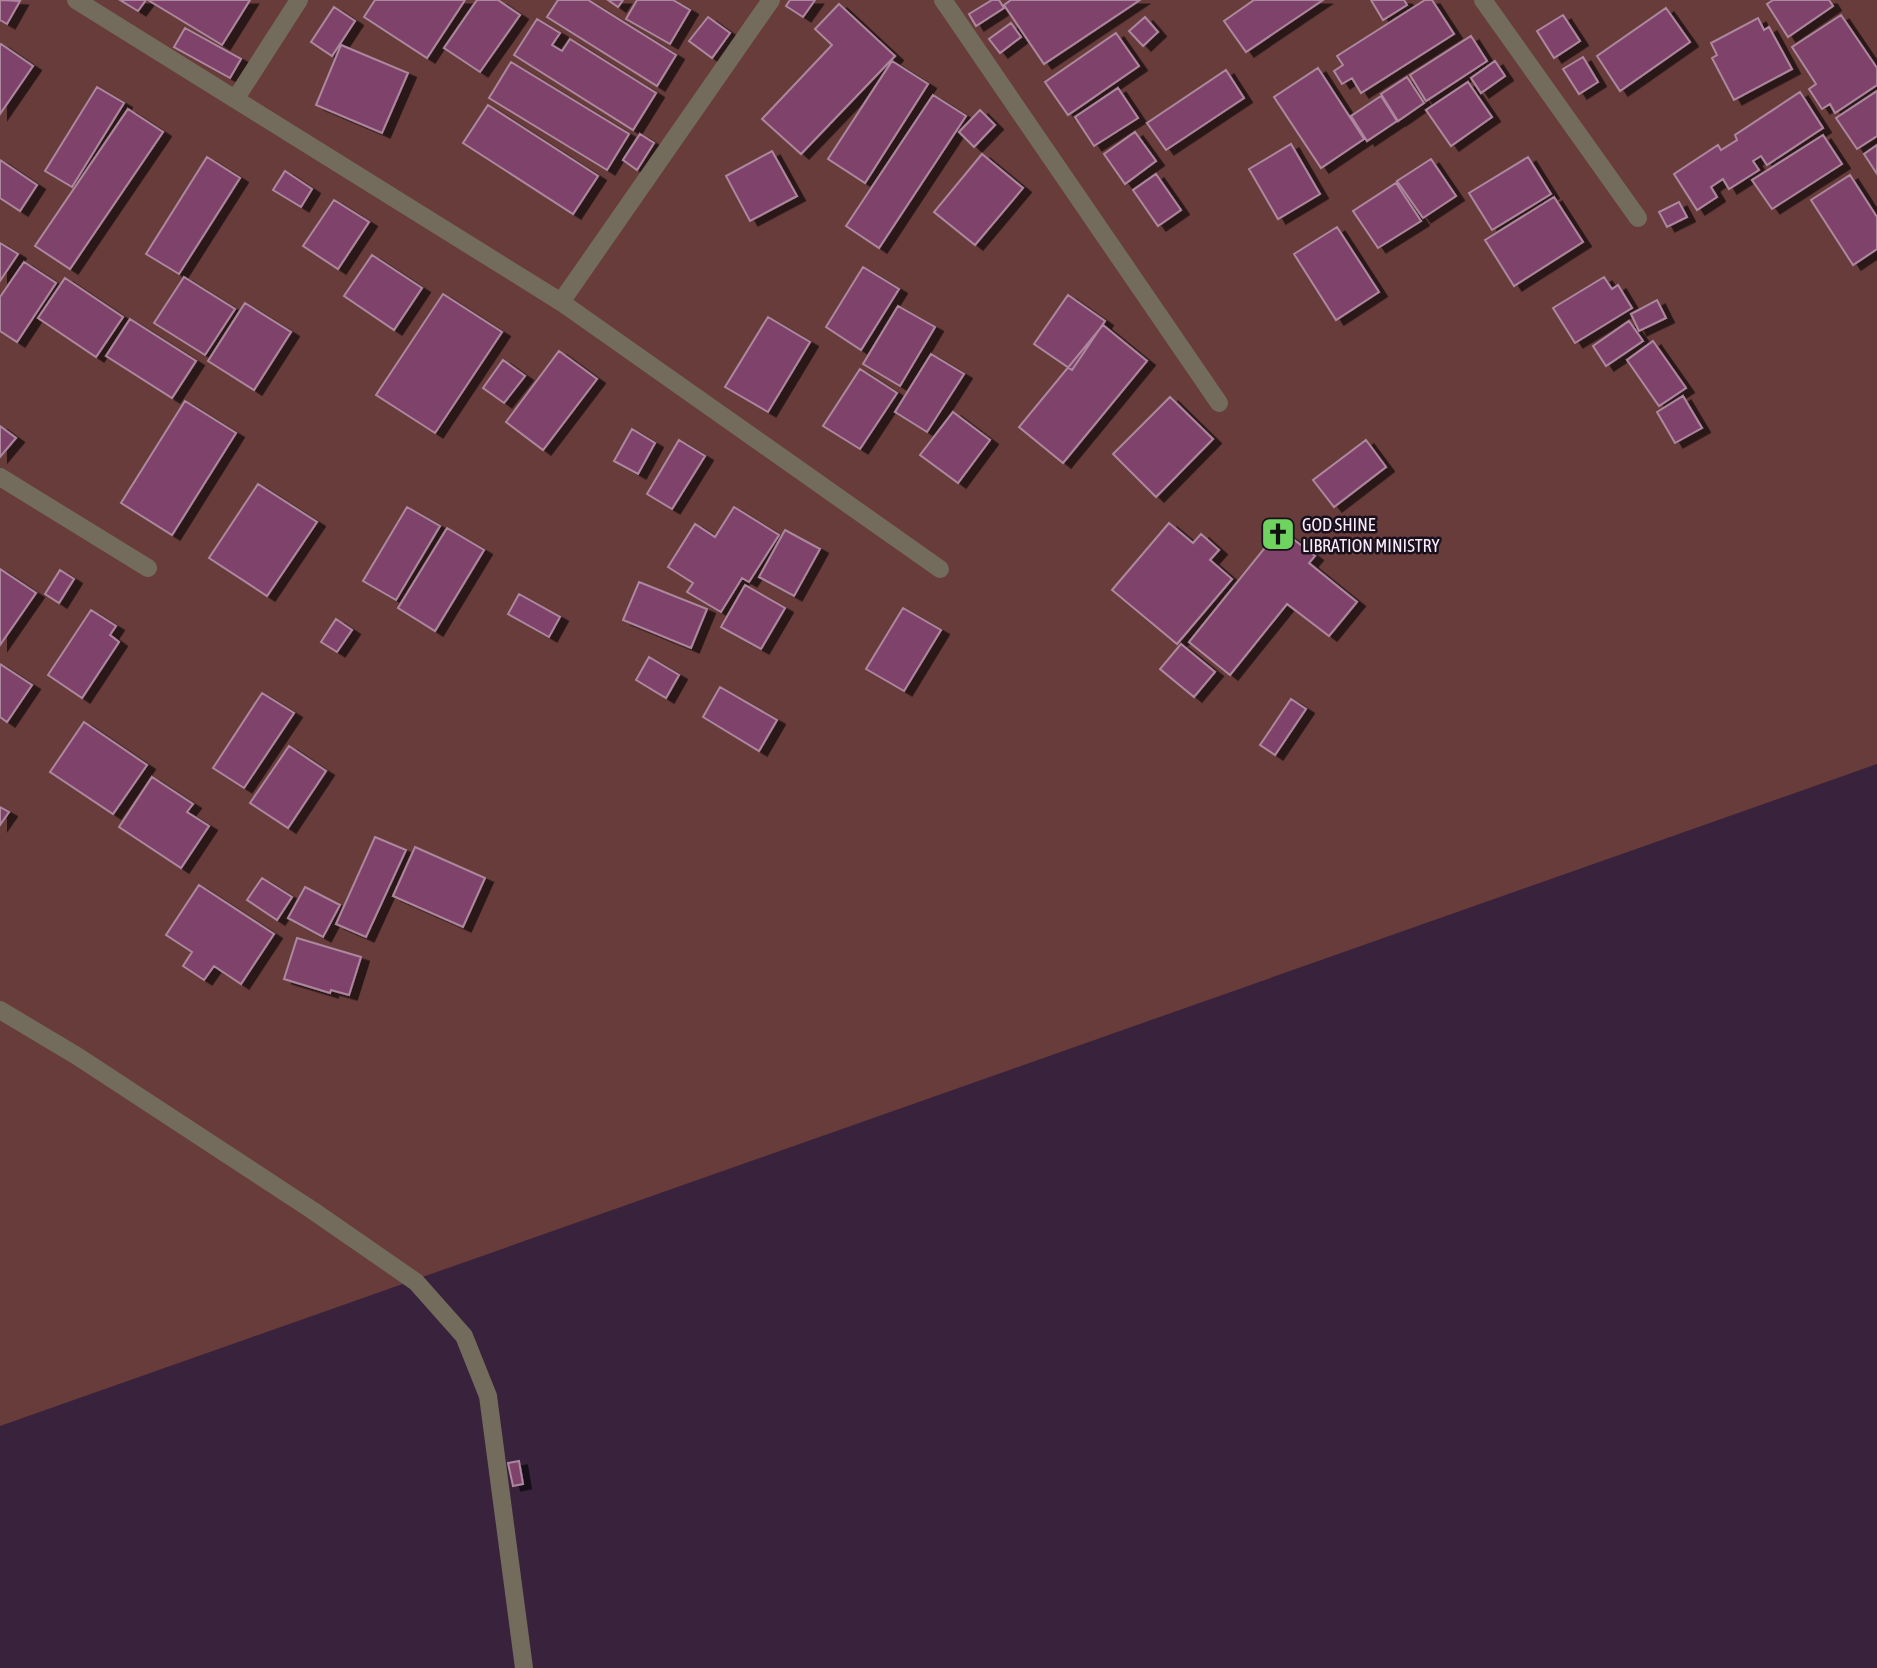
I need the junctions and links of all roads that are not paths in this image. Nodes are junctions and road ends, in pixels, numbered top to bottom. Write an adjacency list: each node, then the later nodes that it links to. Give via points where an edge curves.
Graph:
1 (76, 0): 6 (street)
2 (299, 0): 6 (street)
3 (771, 0): 8 (street)
4 (943, 0): 9 (street)
5 (1483, 0): 7 (street)
6 (236, 98): 8 (street)
7 (1638, 218)
8 (561, 302): 12 (street)
9 (1219, 403)
10 (0, 477): 11 (street)
11 (148, 568)
12 (940, 569)
13 (0, 1010): 14 (street, via 77,1056 416,1282 464,1336 488,1396)
14 (524, 1668)

